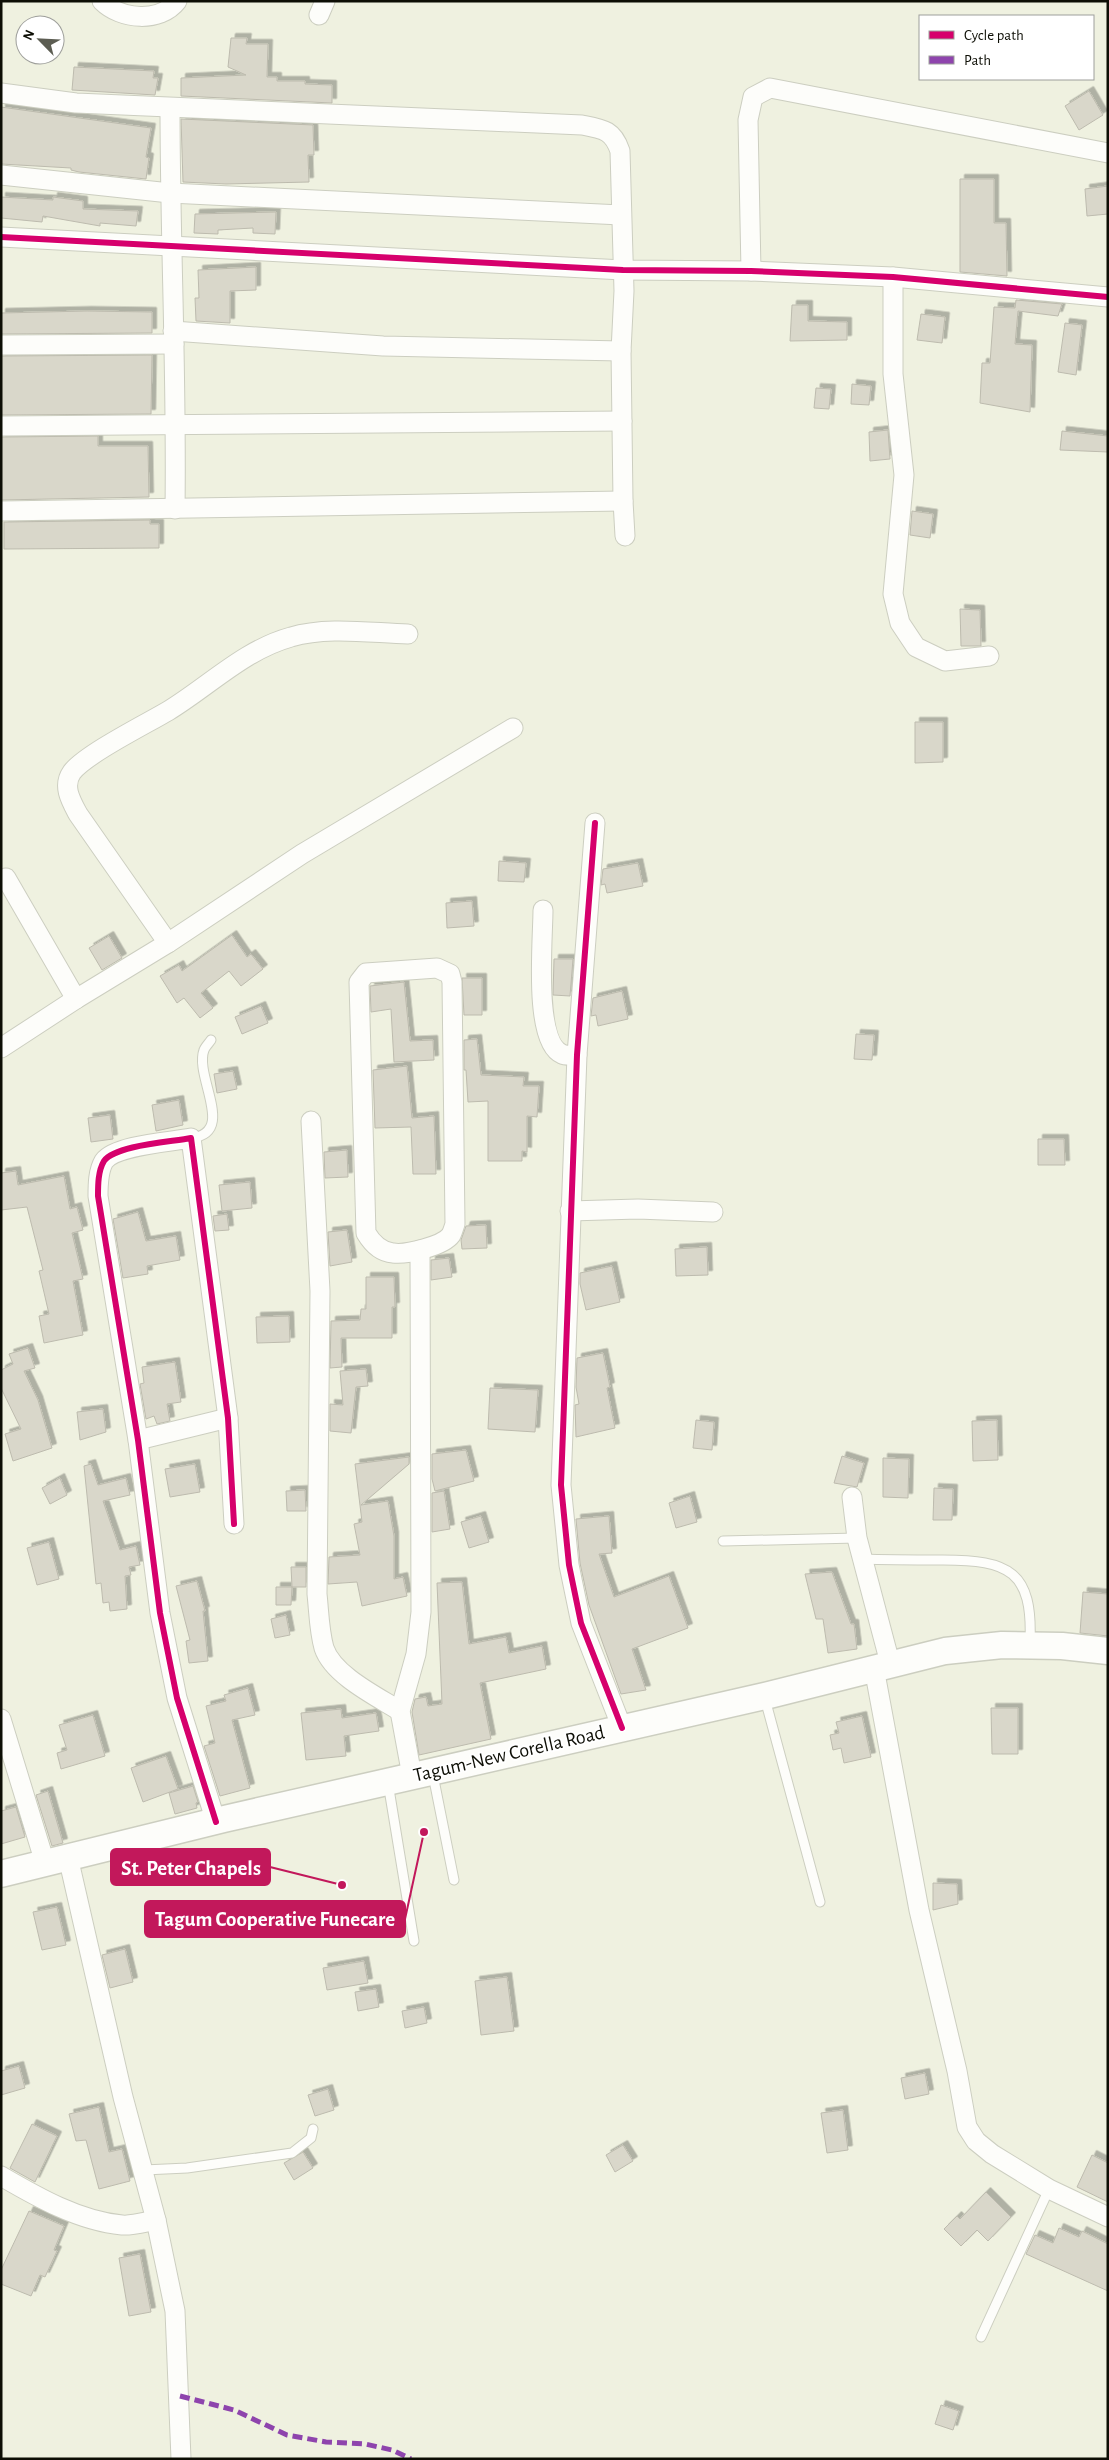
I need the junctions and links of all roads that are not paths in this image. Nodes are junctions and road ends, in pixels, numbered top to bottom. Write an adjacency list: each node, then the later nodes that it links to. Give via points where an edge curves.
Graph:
1 (102, 1): 2 (street, via 129,16 151,16 170,10)
2 (177, 1)
3 (1, 92): 4 (street, via 76,103)
4 (170, 108): 7 (street); 8 (street, via 572,124 603,129 616,138 620,151)
5 (1108, 153): 12 (street, via 770,88 753,97 748,120)
6 (1, 175): 7 (street)
7 (170, 193): 8 (street); 10 (street)
8 (621, 215): 11 (street)
9 (1, 237): 10 (street)
10 (171, 247): 11 (street); 15 (street)
11 (623, 270): 12 (street); 17 (street)
12 (751, 271): 13 (street)
13 (893, 277): 14 (street); 26 (street, via 893,374 904,475 893,594 900,623 916,647 945,661)
14 (1108, 297)
15 (173, 338): 16 (street); 17 (street); 19 (street)
16 (1, 345)
17 (621, 351): 18 (street)
18 (622, 421): 19 (street); 21 (street)
19 (176, 425): 20 (street); 22 (street)
20 (1, 426)
21 (622, 501): 22 (street); 24 (street)
22 (175, 510): 23 (street)
23 (1, 511)
24 (625, 536)
25 (408, 634): 31 (street, via 333,632 292,636 265,646 72,772 67,782 68,794 78,814)
26 (989, 656)
27 (513, 728): 31 (street, via 302,854)
28 (595, 823): 35 (street)
29 (6, 878): 32 (street)
30 (543, 910): 35 (street, via 542,1014 547,1036 554,1048 563,1054)
31 (168, 943): 32 (street)
32 (76, 999): 34 (street)
33 (211, 1040): 37 (lane, via 204,1050 203,1065 213,1122 208,1133)
34 (1, 1048)
35 (577, 1055): 38 (street)
36 (311, 1121): 52 (street, via 320,1291 317,1594 320,1628 325,1650 336,1665 357,1684)
37 (191, 1138): 41 (street); 42 (street, via 116,1151 104,1161 99,1176 99,1205)
38 (570, 1211): 39 (street); 54 (street, via 560,1485 569,1564 581,1623)
39 (713, 1212)
40 (420, 1250): 40 (street, via 443,1242 455,1224 452,982 450,974 437,968 366,973 359,982 366,1233 372,1244 393,1253); 52 (street, via 421,1612 416,1654)
41 (228, 1418): 42 (street); 44 (street)
42 (138, 1440): 56 (street, via 160,1613 176,1698)
43 (852, 1497): 45 (street)
44 (234, 1524)
45 (857, 1538): 46 (lane); 47 (street)
46 (723, 1541)
47 (862, 1559): 48 (lane, via 961,1560 1003,1567 1024,1590 1030,1608); 50 (street)
48 (1030, 1645): 49 (main road, Tagum-New Corella Road); 50 (main road, Tagum-New Corella Road, via 973,1647)
49 (1108, 1651)
50 (882, 1666): 51 (main road, Tagum-New Corella Road); 65 (street, via 920,1910 955,2062 966,2127 976,2141 992,2154)
51 (765, 1696): 54 (main road, Tagum-New Corella Road); 60 (lane)
52 (400, 1711): 55 (street)
53 (1, 1719): 57 (street)
54 (622, 1728): 55 (main road, Tagum-New Corella Road)
55 (411, 1776): 56 (main road, Tagum-New Corella Road); 59 (lane); 61 (lane)
56 (216, 1822): 57 (main road, Tagum-New Corella Road)
57 (57, 1860): 58 (main road, Tagum-New Corella Road); 63 (street)
58 (1, 1874)
59 (454, 1880)
60 (820, 1902)
61 (414, 1941)
62 (312, 2130): 63 (lane, via 311,2138 292,2153 187,2168)
63 (144, 2170): 67 (street)
64 (1, 2176): 67 (street, via 36,2196 96,2221 124,2225)
65 (1049, 2189): 66 (street); 68 (lane)
66 (1108, 2217)
67 (156, 2220): 69 (street, via 175,2311)
68 (981, 2338)
69 (181, 2459)

